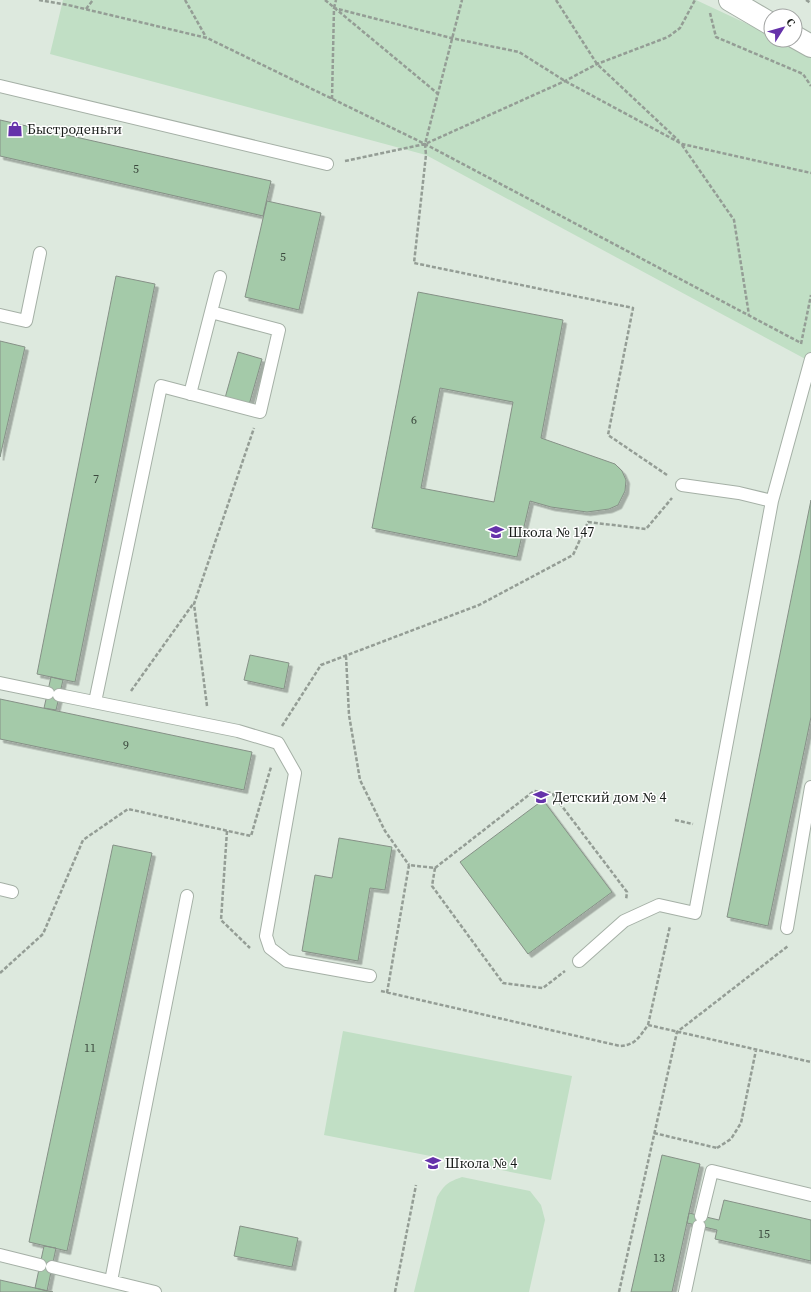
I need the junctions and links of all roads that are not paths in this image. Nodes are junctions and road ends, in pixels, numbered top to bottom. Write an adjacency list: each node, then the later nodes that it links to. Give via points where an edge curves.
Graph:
1 (730, 0): 2 (street)
2 (763, 19)
3 (0, 86): 4 (lane)
4 (327, 164)
5 (40, 253): 8 (lane, via 26,321)
6 (220, 277): 7 (lane)
7 (211, 312): 10 (lane); 10 (lane, via 279,330 260,412)
8 (0, 315)
9 (811, 359): 12 (lane)
10 (190, 394): 14 (lane, via 161,386)
11 (682, 485): 12 (lane, via 739,493)
12 (772, 501): 18 (lane, via 695,913 659,905 624,921)
13 (0, 683): 14 (lane)
14 (95, 702): 19 (lane, via 238,731 278,743 294,773 266,936 270,948 287,961)
15 (811, 787): 17 (lane)
16 (186, 896): 24 (lane)
17 (788, 928)
18 (579, 961)
19 (370, 976)
20 (811, 1195): 26 (lane, via 712,1171)
21 (0, 1255): 22 (lane)
22 (40, 1264)
23 (52, 1267): 24 (lane)
24 (111, 1281): 25 (lane)
25 (155, 1292)
26 (685, 1292)

